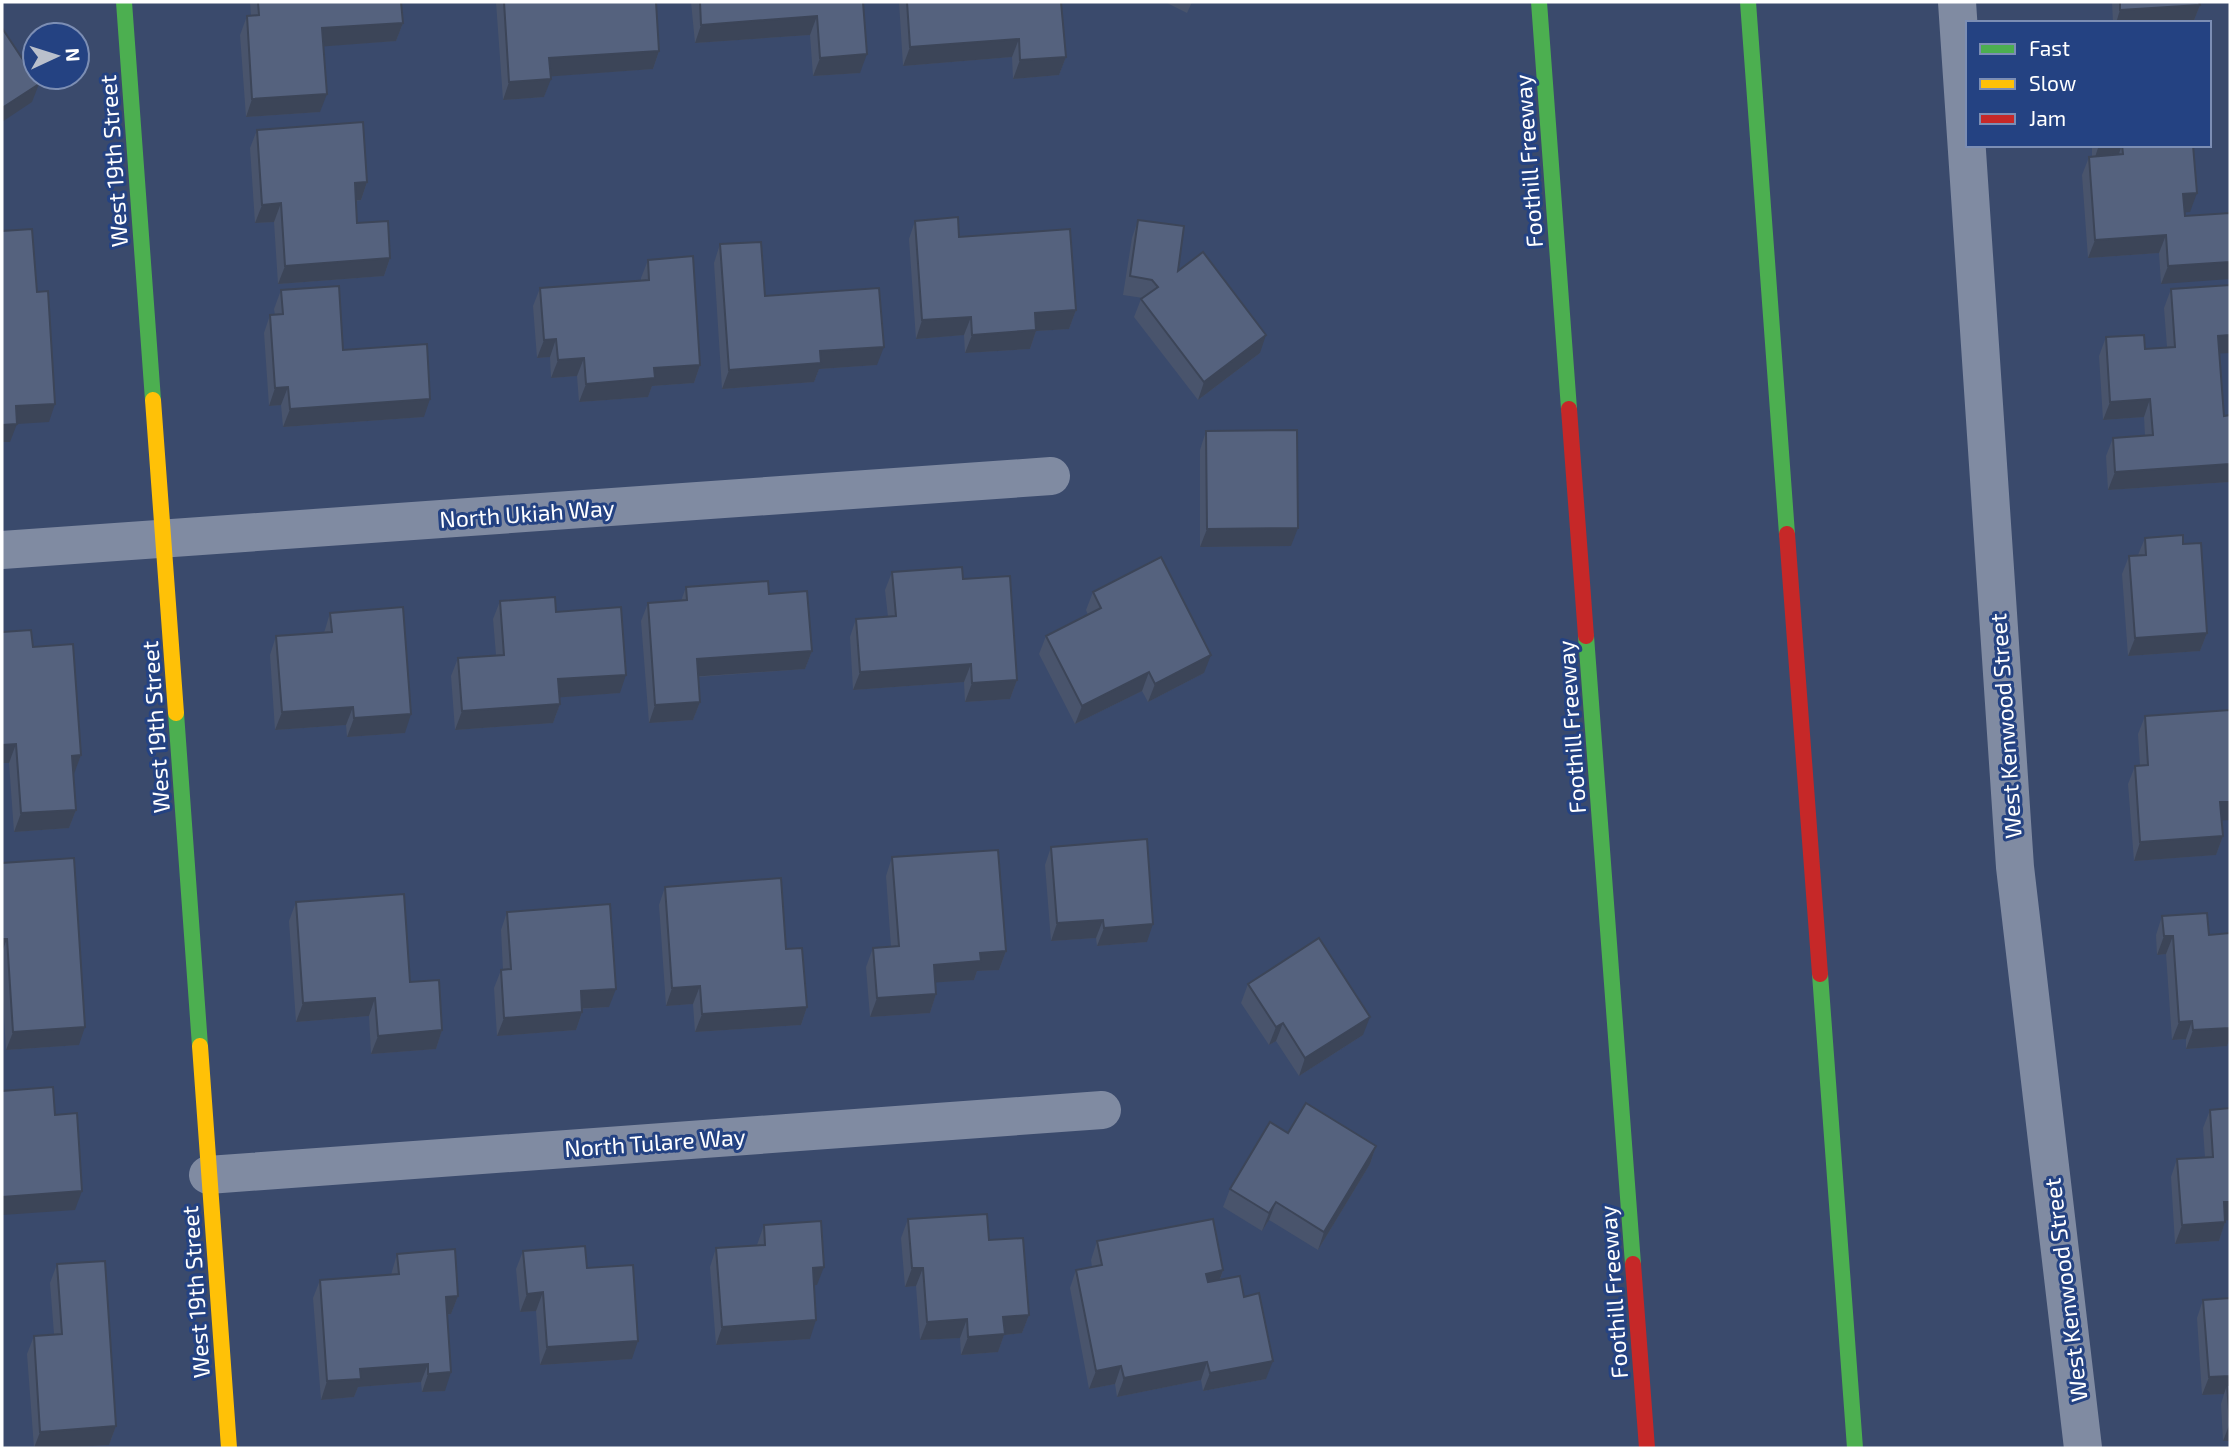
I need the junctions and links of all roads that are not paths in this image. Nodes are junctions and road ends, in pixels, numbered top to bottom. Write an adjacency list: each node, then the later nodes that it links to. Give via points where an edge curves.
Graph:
1 (124, 2): 8 (main road, West 19th Street)
2 (1539, 2): 13 (main road, Foothill Freeway)
3 (1748, 2): 14 (main road)
4 (1957, 2): 5 (street, West Kenwood Street)
5 (1966, 136)
6 (1967, 147): 15 (street, West Kenwood Street, via 2015,867)
7 (1051, 476): 8 (street, North Ukiah Way)
8 (165, 538): 9 (street, North Ukiah Way); 11 (main road, West 19th Street)
9 (2, 550)
10 (1102, 1110): 11 (street, North Tulare Way)
11 (208, 1174): 12 (main road, West 19th Street)
12 (229, 1448)
13 (1647, 1448)
14 (1855, 1448)
15 (2083, 1448)

